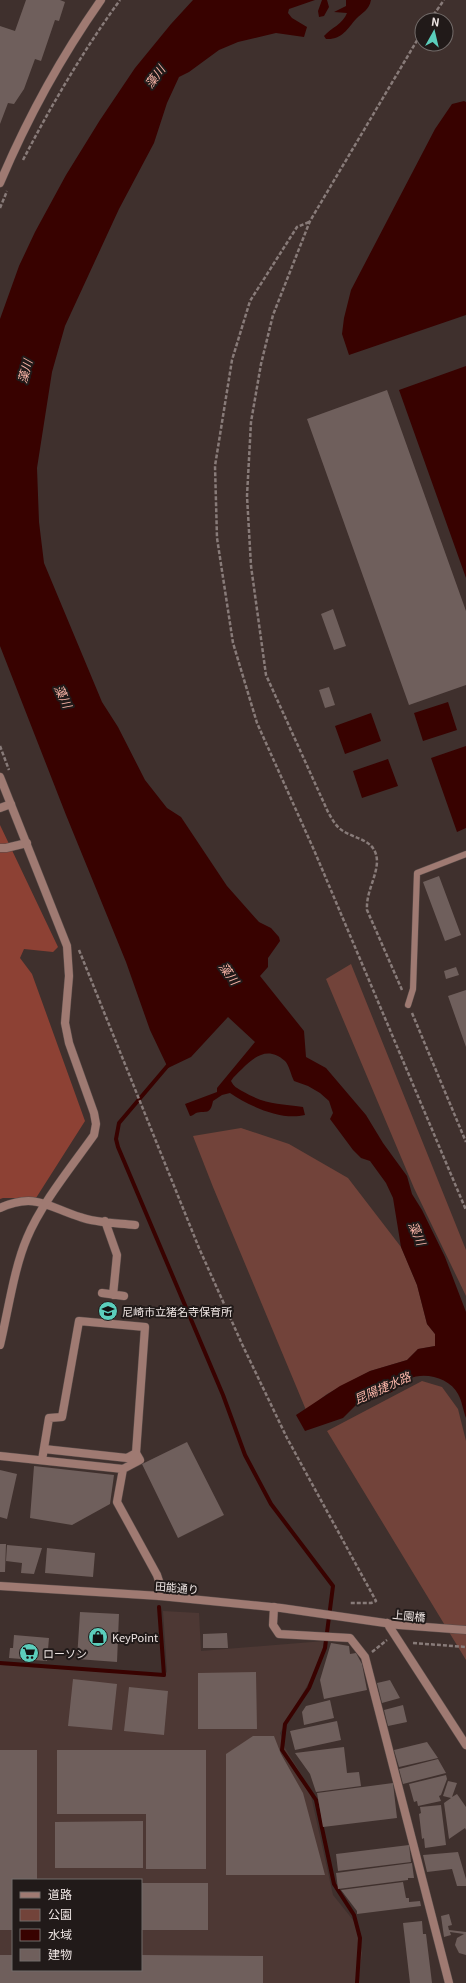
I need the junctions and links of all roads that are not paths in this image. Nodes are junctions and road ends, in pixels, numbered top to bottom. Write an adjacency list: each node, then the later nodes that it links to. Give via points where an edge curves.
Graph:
1 (101, 0): 2 (street, via 50,80)
2 (0, 183)
3 (0, 777): 4 (street)
4 (11, 804): 5 (street); 6 (street)
5 (0, 808)
6 (27, 843): 7 (street); 10 (street, via 67,946 69,976 64,1023 96,1124 94,1135)
7 (0, 848)
8 (466, 854): 9 (lane, via 417,873 413,989)
9 (408, 1005)
10 (47, 1203): 11 (street, via 31,1201); 12 (street, via 80,1217); 17 (street, via 27,1237 21,1253)
11 (0, 1208)
12 (104, 1221): 13 (street); 15 (street, via 117,1255)
13 (135, 1225)
14 (102, 1293): 15 (street)
15 (113, 1295): 16 (street)
16 (124, 1296)
17 (2, 1332): 18 (street)
18 (0, 1345)
19 (44, 1449): 20 (street, via 127,1458); 20 (street, via 49,1418 62,1417 79,1322 145,1327); 22 (street)
20 (136, 1453): 23 (street, via 140,1460)
21 (0, 1456): 22 (street)
22 (42, 1460): 23 (street)
23 (123, 1469): 25 (street, via 116,1502 157,1575)
24 (0, 1586): 25 (street, 田能通り)
25 (160, 1596): 26 (street, 田能通り)
26 (274, 1607): 27 (street, 田能通り); 31 (street, via 273,1625 279,1634 350,1638 365,1658)
27 (351, 1618): 28 (street, 上園橋)
28 (386, 1623): 29 (street, 上園橋); 30 (street)
29 (466, 1630)
30 (466, 1745)
31 (449, 1983)

